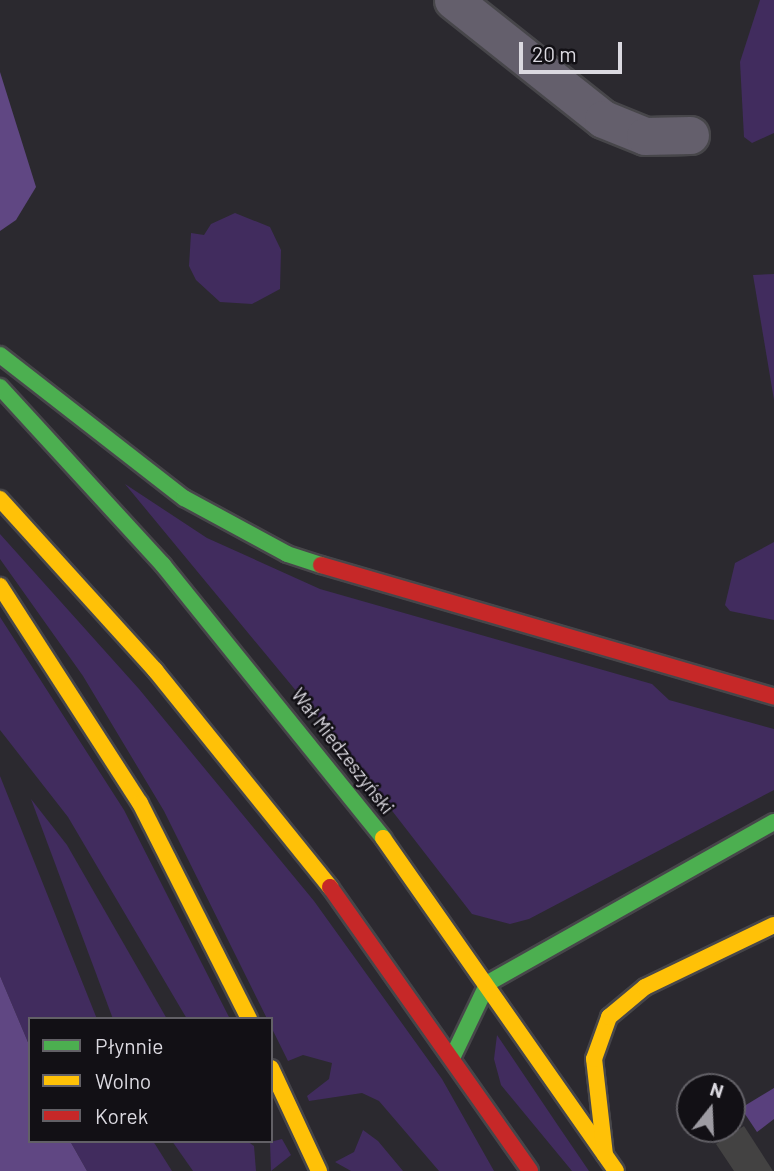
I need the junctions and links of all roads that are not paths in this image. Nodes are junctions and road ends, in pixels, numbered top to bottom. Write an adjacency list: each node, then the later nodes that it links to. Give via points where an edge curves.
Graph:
1 (453, 0): 2 (street, via 603,119 645,135)
2 (690, 135)
3 (0, 355): 7 (main road, via 184,498 288,554)
4 (0, 387): 10 (main road, Wał Miedzeszyński, via 273,695)
5 (0, 499): 12 (main road, via 155,670 277,817)
6 (0, 586): 11 (main road, via 140,803)
7 (774, 697)
8 (774, 822): 10 (main road)
9 (774, 925): 14 (main road, via 645,987 609,1017 594,1059)
10 (488, 983): 12 (main road, via 466,1020); 14 (main road, Wał Miedzeszyński)
11 (248, 1017)
12 (453, 1056): 16 (main road)
13 (273, 1072): 15 (main road)
14 (605, 1155): 17 (main road, Wał Miedzeszyński)
15 (319, 1171)
16 (530, 1171)
17 (616, 1171)

